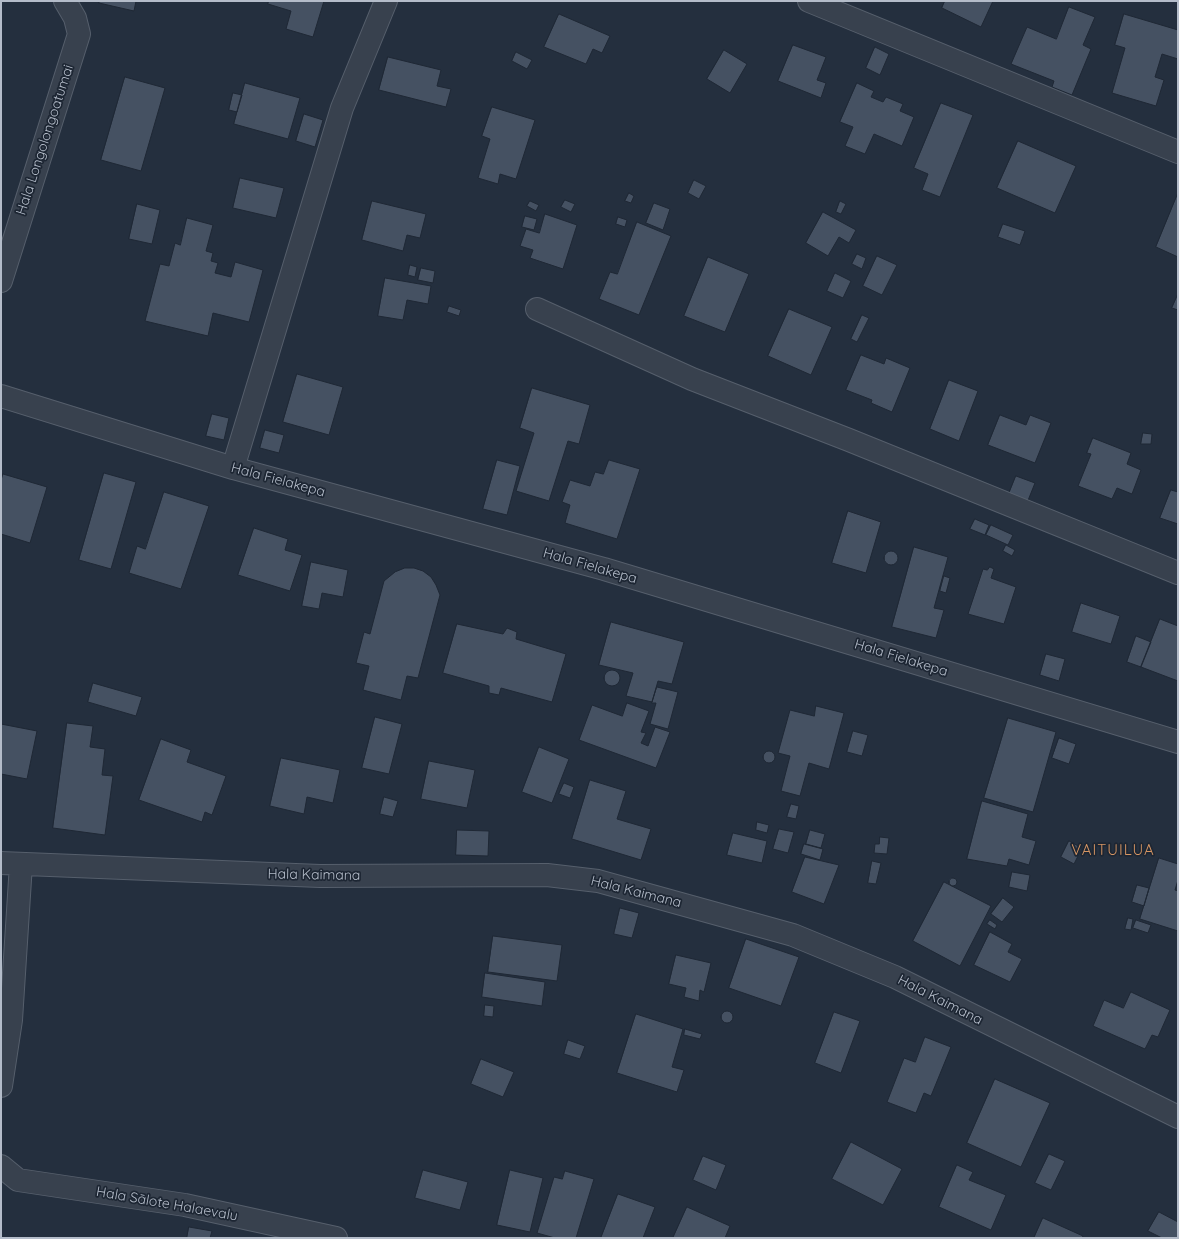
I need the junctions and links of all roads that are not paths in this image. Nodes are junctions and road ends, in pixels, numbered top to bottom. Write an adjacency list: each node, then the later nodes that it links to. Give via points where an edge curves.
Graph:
1 (65, 1): 5 (street, Hala Longolongoatumai, via 75,18 79,34)
2 (386, 1): 8 (street, via 342,108)
3 (809, 1): 4 (street)
4 (1177, 147)
5 (1, 281)
6 (537, 309): 9 (street, via 692,379)
7 (1, 396): 8 (street, Hala Fielakepa)
8 (233, 468): 10 (street, Hala Fielakepa, via 604,569)
9 (1178, 573)
10 (1178, 742)
11 (11, 864): 12 (street, via 10,1020); 13 (street, Hala Kaimana, via 320,876 547,875 598,881 793,935 896,977)
12 (1, 1086)
13 (1178, 1117)
14 (1, 1166): 15 (street, Hala Sālote Halaevalu, via 18,1180 185,1205)
15 (336, 1238)

